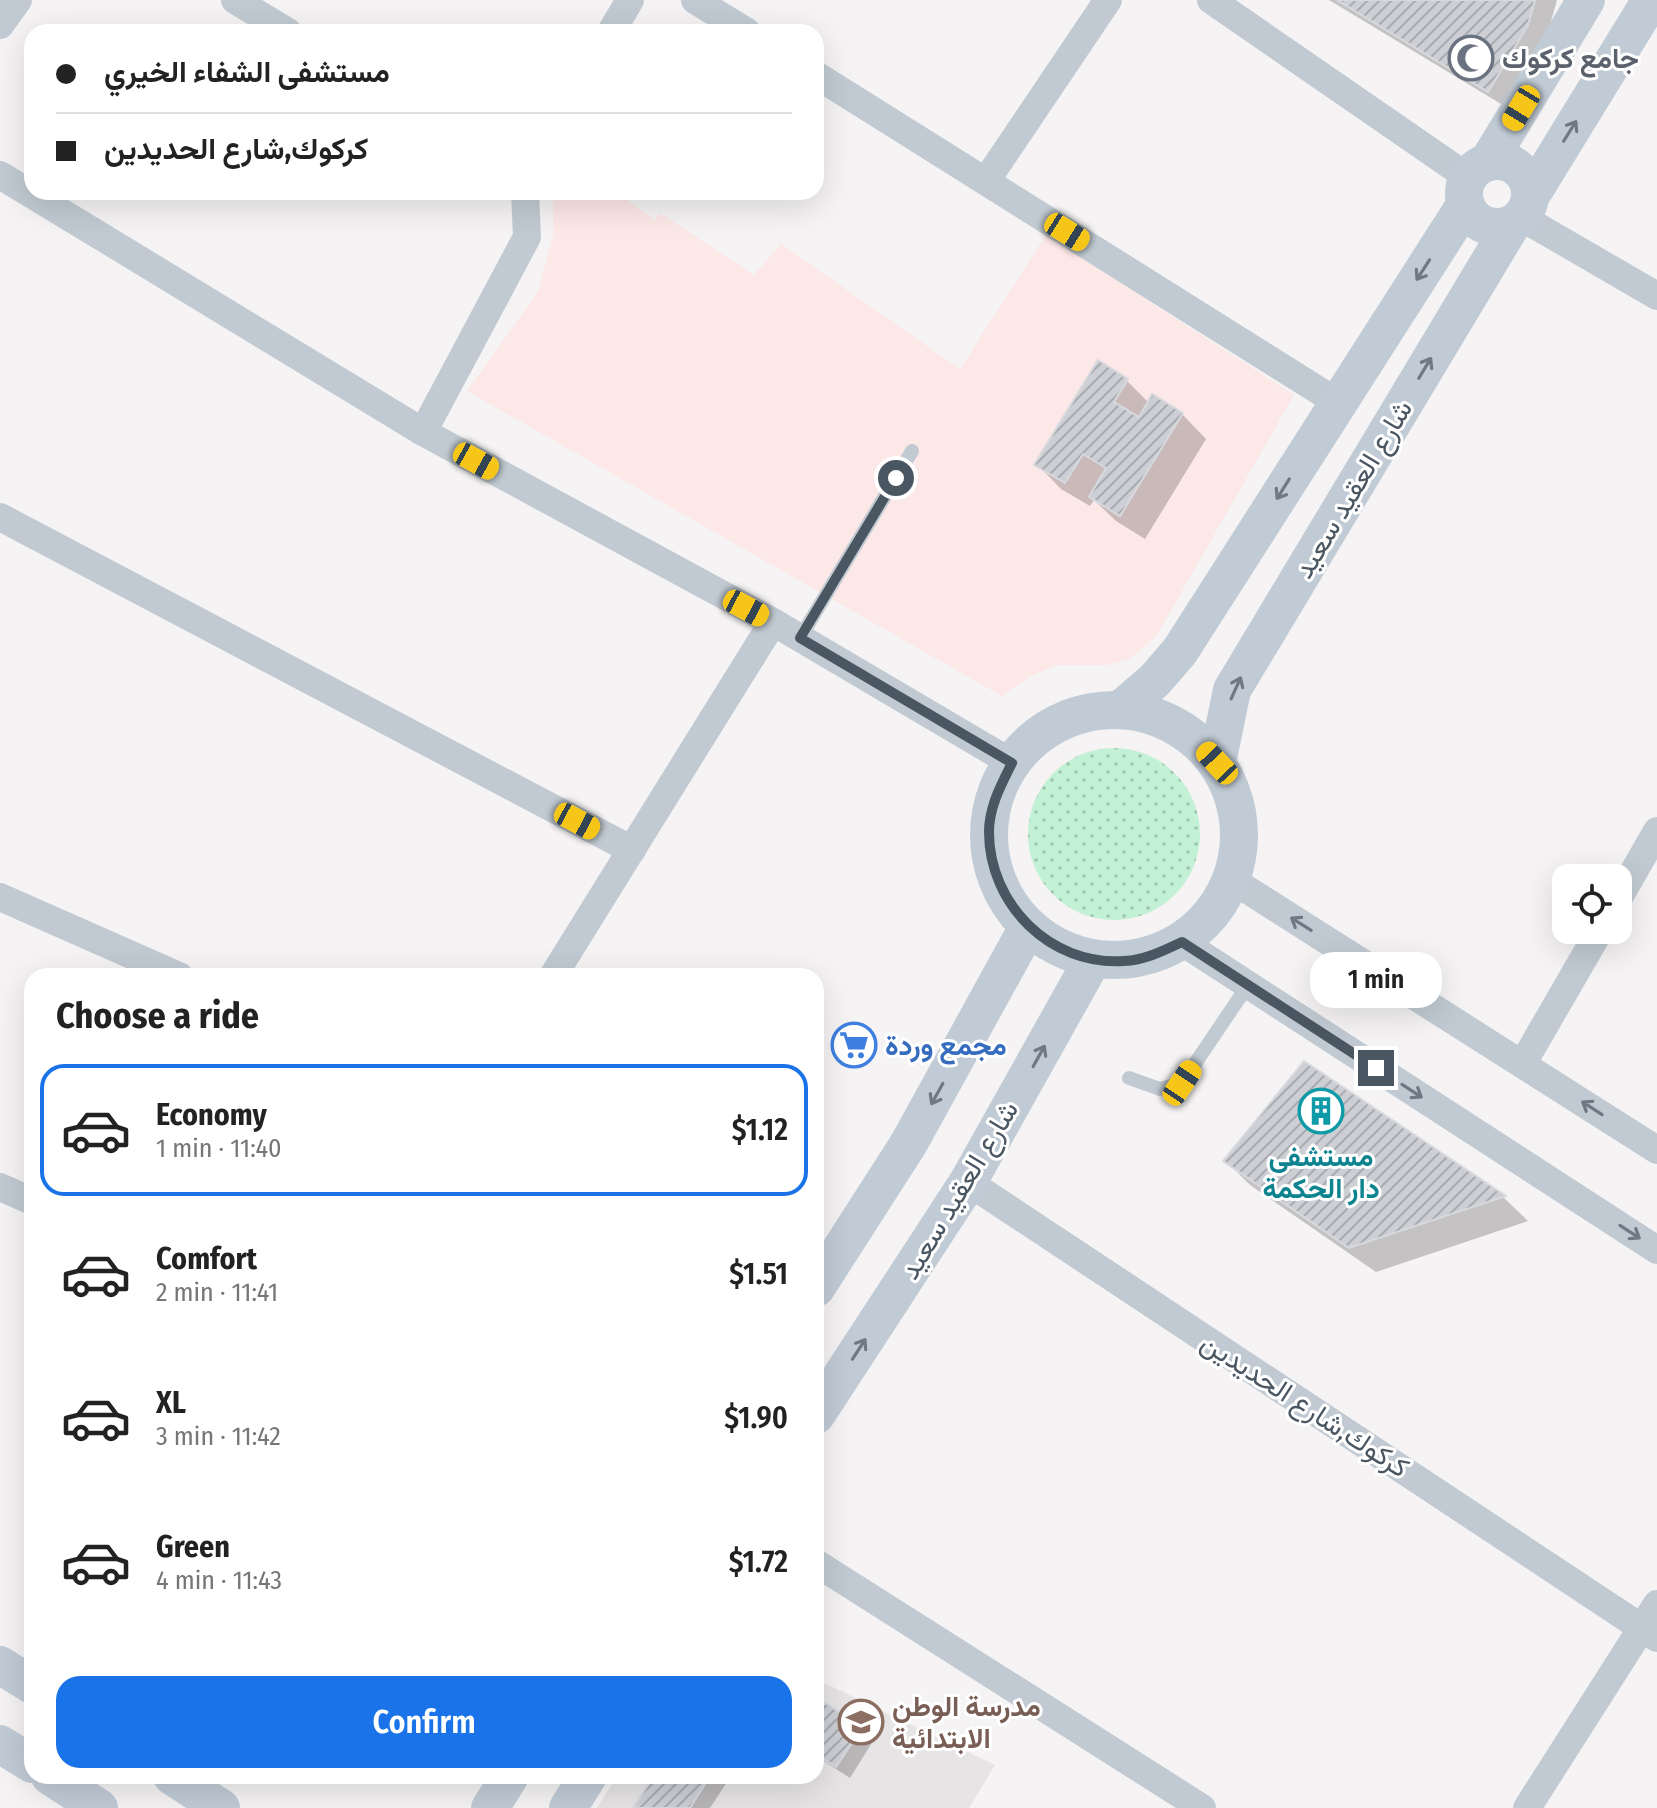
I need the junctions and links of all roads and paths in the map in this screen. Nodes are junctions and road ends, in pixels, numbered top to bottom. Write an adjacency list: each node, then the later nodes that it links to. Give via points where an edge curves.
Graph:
1 (18, 0): 12 (street)
2 (235, 0): 9 (street)
3 (630, 0): 10 (street)
4 (695, 0): 11 (street)
5 (1108, 0): 15 (street)
6 (1586, 0): 16 (street, شارع العقيد سعيد)
7 (1651, 0): 20 (street, شارع العقيد سعيد, one-way to 7)
8 (1214, 1): 16 (street)
9 (275, 24)
10 (616, 24)
11 (734, 24)
12 (0, 25)
13 (824, 80): 15 (street)
14 (0, 175): 17 (street)
15 (986, 181): 22 (street)
16 (1474, 182): 20 (street, via 1470,214 1489,227); 20 (street, via 1499,161 1518,169 1525,177); 22 (street, شارع العقيد سعيد, one-way to 22)
17 (24, 190)
18 (41, 200): 23 (street)
19 (525, 200): 23 (street, via 527,237)
20 (1521, 213): 21 (street); 30 (street, شارع العقيد سعيد, one-way to 20, via 1232,690)
21 (1657, 296)
22 (1337, 402): 28 (street, شارع العقيد سعيد, one-way to 28, via 1180,651)
23 (423, 432): 26 (street)
24 (912, 451): 27 (lane)
25 (0, 517): 32 (street)
26 (773, 622): 27 (street); 32 (street)
27 (800, 638): 29 (street)
28 (1120, 710): 29 (street, via 1078,714 1041,733); 30 (street, via 1161,718 1193,737)
29 (1012, 763): 36 (street, via 995,795 989,830 992,865 1006,899)
30 (1217, 763): 34 (street, via 1239,820)
31 (1657, 831): 33 (street)
32 (632, 850): 41 (street)
33 (1632, 875)
34 (1232, 880): 37 (street, via 1211,915); 43 (street, one-way to 34)
35 (0, 897): 40 (street)
36 (1028, 927): 39 (street, via 1058,948); 50 (street, one-way to 50, via 909,1143)
37 (1182, 942): 39 (street, via 1124,961); 42 (street)
38 (1592, 944): 43 (street)
39 (1093, 959): 46 (street, شارع العقيد سعيد, one-way to 39)
40 (161, 968)
41 (558, 968)
42 (1248, 985): 44 (lane, via 1182,1083 1160,1089); 49 (street, one-way to 49)
43 (1523, 1063): 45 (street, one-way to 43)
44 (1129, 1078)
45 (1653, 1143)
46 (968, 1182): 51 (street, شارع العقيد سعيد, one-way to 46); 53 (street, كركوك,شارع الحديدين)
47 (0, 1187): 48 (street)
48 (24, 1198)
49 (1657, 1250)
50 (824, 1276)
51 (824, 1403)
52 (824, 1568): 66 (street)
53 (1652, 1623): 67 (street, كركوك,شارع الحديدين)
54 (0, 1665): 55 (street)
55 (24, 1680)
56 (0, 1744): 57 (street)
57 (24, 1759)
58 (62, 1784): 62 (street)
59 (184, 1784): 63 (street)
60 (505, 1784): 64 (street)
61 (583, 1784): 65 (street)
62 (99, 1808)
63 (221, 1808)
64 (490, 1808)
65 (568, 1808)
66 (1202, 1808)
67 (1527, 1808)

